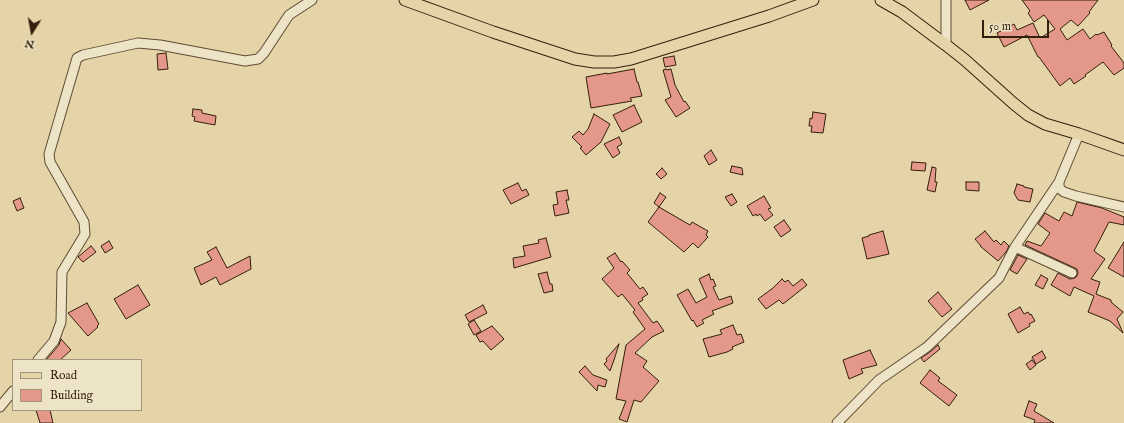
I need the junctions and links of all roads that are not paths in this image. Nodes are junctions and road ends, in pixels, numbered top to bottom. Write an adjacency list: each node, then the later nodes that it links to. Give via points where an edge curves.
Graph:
1 (312, 0): 13 (street, via 289,15 258,59 245,61 138,43 77,58 49,154 50,162 84,222 85,234 62,272 61,322 54,341)
2 (405, 0): 3 (main road, via 500,35 575,59 594,62 638,58)
3 (813, 0)
4 (881, 0): 6 (main road, via 902,12)
5 (947, 0): 6 (street)
6 (946, 45): 7 (main road, via 1028,115 1045,124)
7 (1079, 134): 8 (main road); 9 (street)
8 (1124, 150)
9 (1059, 182): 10 (street, via 1060,189 1064,192); 11 (street)
10 (1124, 207)
11 (1015, 247): 12 (street); 16 (street, via 999,278 927,348 879,380)
12 (1072, 273)
13 (39, 359)
14 (12, 392): 15 (street)
15 (0, 407)
16 (837, 423)

